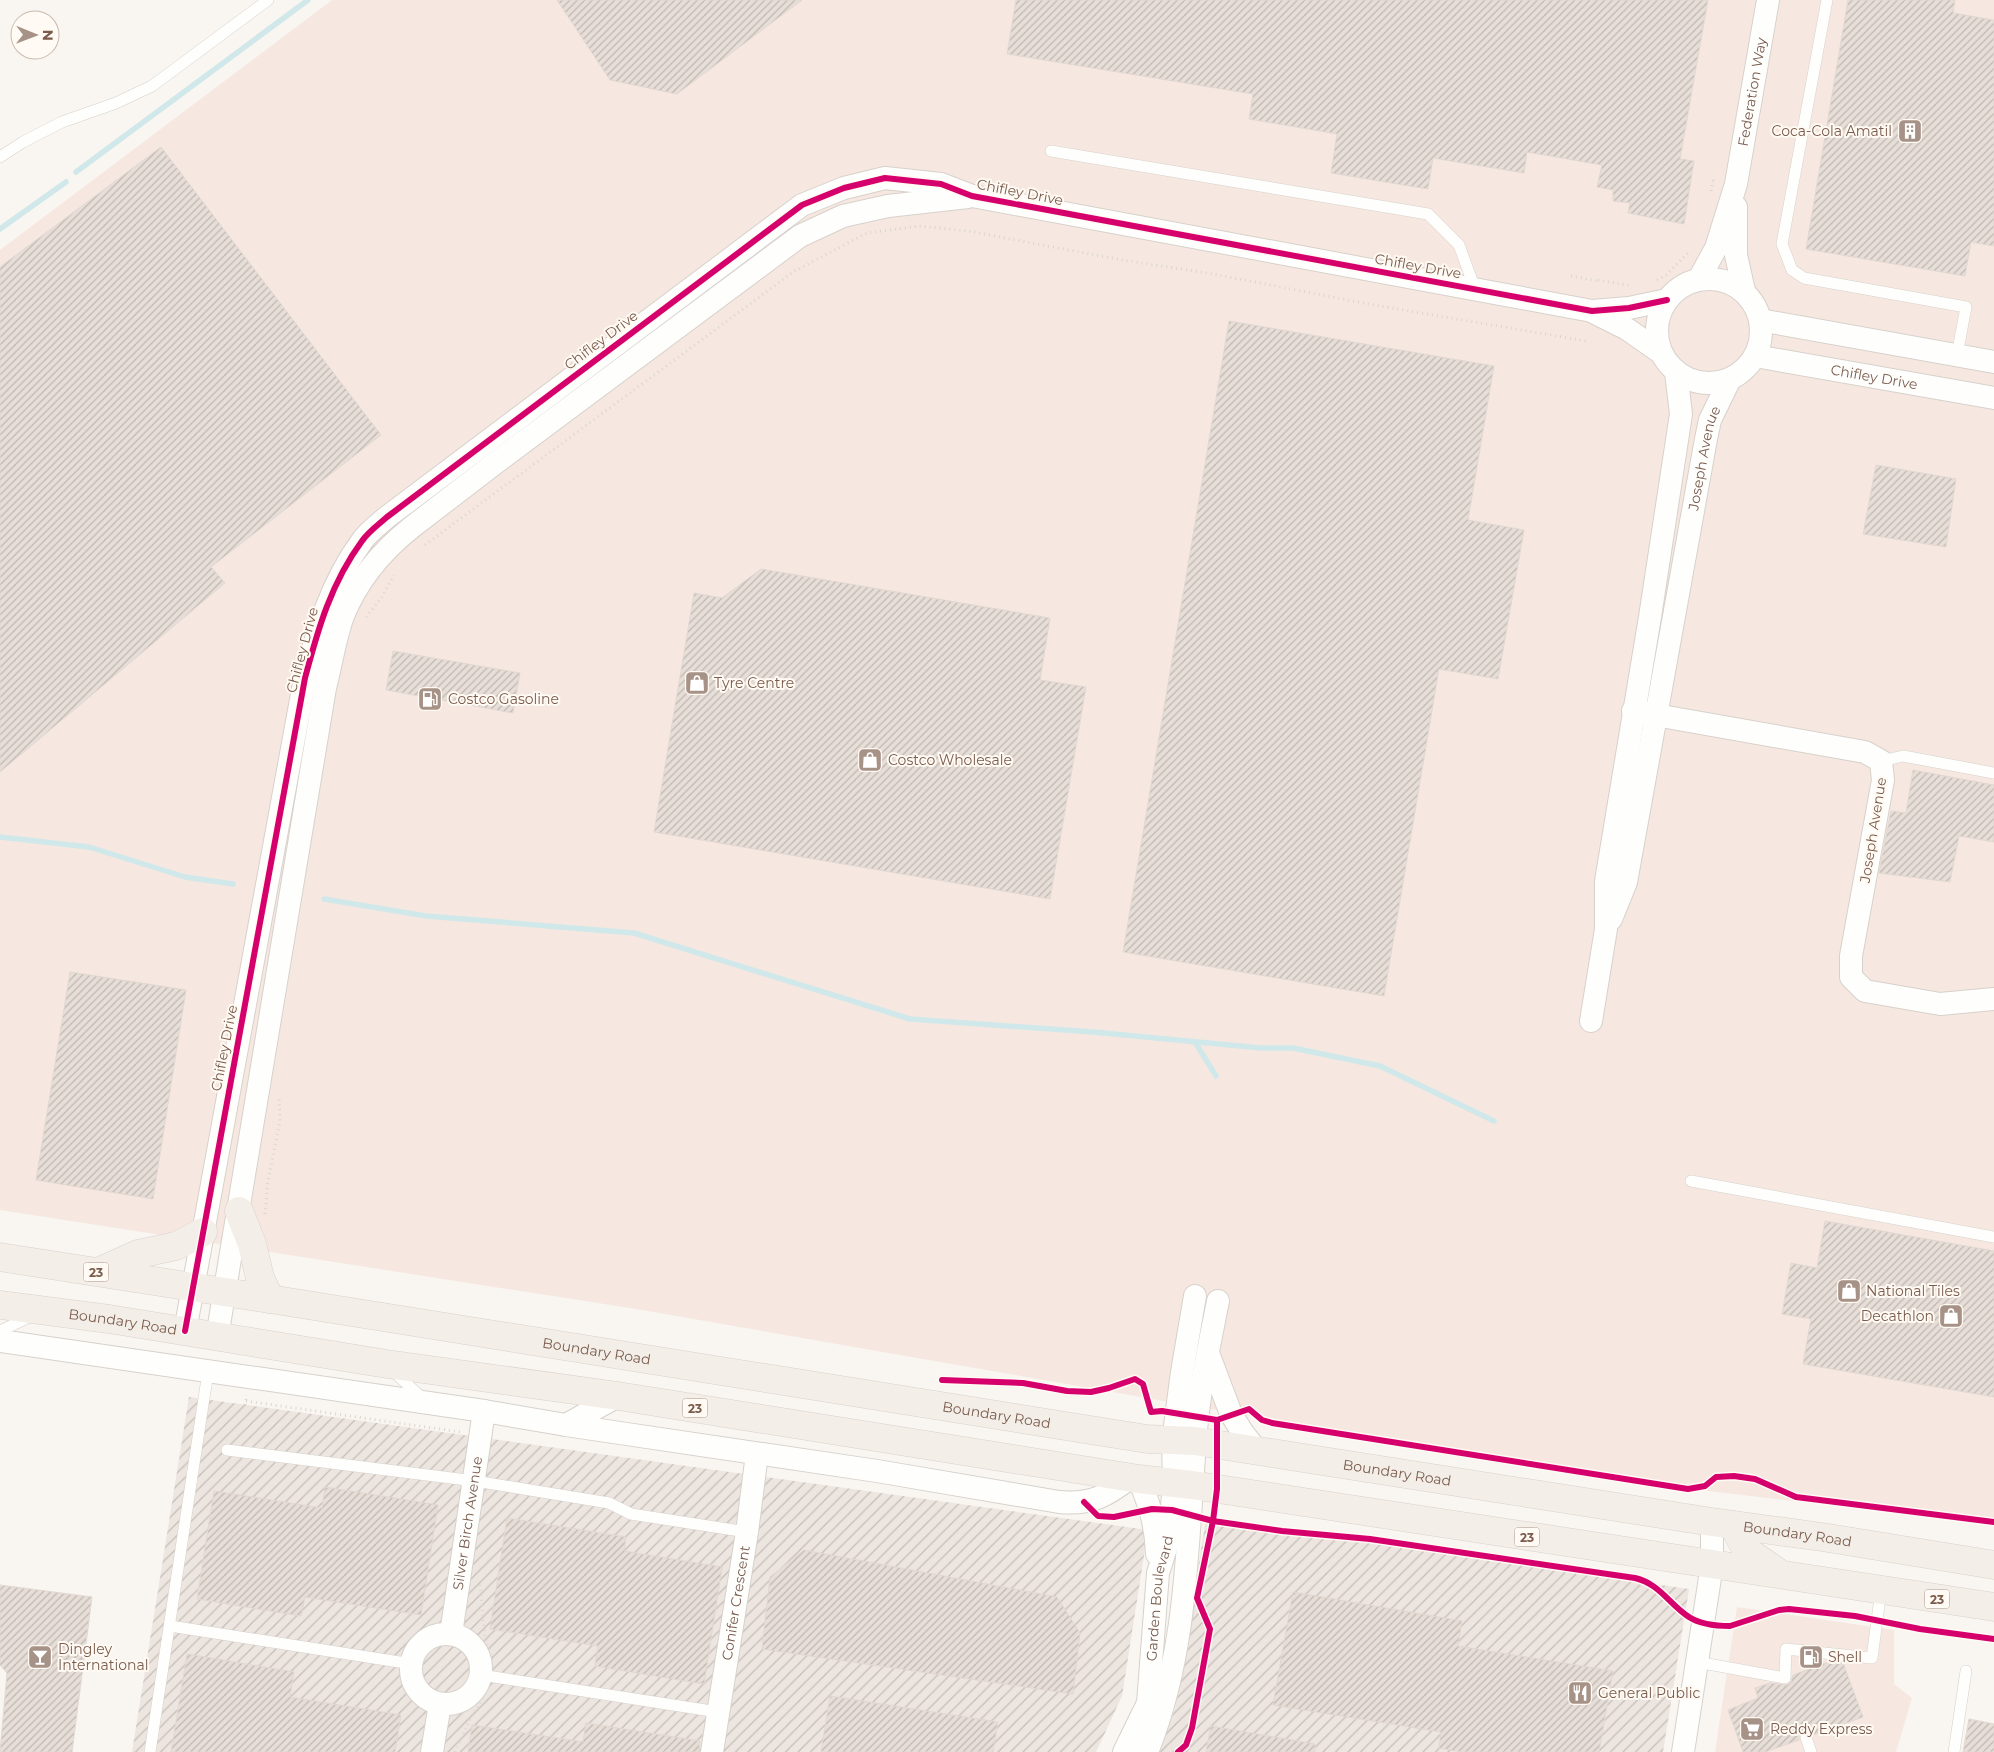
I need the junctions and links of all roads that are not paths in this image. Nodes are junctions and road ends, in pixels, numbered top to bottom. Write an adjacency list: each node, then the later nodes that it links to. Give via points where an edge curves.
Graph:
1 (268, 0): 5 (lane, via 152,86 62,122)
2 (1768, 0): 6 (street, Federation Way)
3 (1827, 0): 15 (lane, via 1782,244 1792,270 1804,278 1966,307)
4 (1051, 151): 9 (lane, via 1428,214 1459,245)
5 (0, 157)
6 (1728, 182): 8 (street, Federation Way, via 1716,248); 10 (street, Federation Way, via 1736,255)
7 (972, 196): 9 (street, Chifley Drive); 29 (street, Chifley Drive, via 888,206 843,216 800,236 400,537 366,574 343,616 325,688); 30 (street, Chifley Drive, via 941,184 884,178 844,188 802,205 394,511 363,539 340,576 319,625 305,678)
8 (1699, 279): 10 (street, via 1715,278); 11 (street, via 1681,286)
9 (1475, 289): 12 (street, Chifley Drive)
10 (1744, 291): 13 (street)
11 (1667, 300): 12 (street, Chifley Drive); 14 (street, via 1659,316 1656,334)
12 (1592, 311): 14 (street, Chifley Drive, via 1627,329)
13 (1760, 320): 15 (street); 16 (street, via 1760,345)
14 (1660, 352): 18 (street)
15 (1957, 355): 17 (street)
16 (1755, 356): 19 (street); 20 (street, Chifley Drive)
17 (1994, 362)
18 (1676, 372): 19 (street, via 1688,380 1702,383); 21 (street, Joseph Avenue, via 1681,414)
19 (1730, 380): 22 (street, Joseph Avenue, via 1710,420)
20 (1994, 398)
21 (1634, 712): 22 (street, Joseph Avenue); 25 (street, Joseph Avenue, via 1606,881)
22 (1657, 716): 23 (street, Joseph Avenue, via 1865,752); 25 (street, Joseph Avenue, via 1626,882)
23 (1881, 761): 24 (lane, via 1903,756); 26 (street, Joseph Avenue, via 1883,780 1851,956 1851,977 1865,991 1940,1004)
24 (1994, 772)
25 (1606, 929): 27 (street, Joseph Avenue)
26 (1994, 999)
27 (1591, 1021)
28 (1691, 1181): 31 (lane)
29 (239, 1211): 35 (street, Chifley Drive); 37 (main road)
30 (203, 1232): 33 (main road, via 176,1246 138,1254); 34 (street, Chifley Drive)
31 (1994, 1238)
32 (0, 1258): 33 (main road, Boundary Road / 23)
33 (98, 1272): 34 (main road, Boundary Road / 23)
34 (192, 1287): 35 (main road, Boundary Road / 23); 42 (street, Chifley Drive)
35 (224, 1292): 37 (main road, Boundary Road / 23); 43 (street, Chifley Drive)
36 (1195, 1296): 52 (street, via 1182,1372)
37 (270, 1299): 52 (main road, Boundary Road / 23, via 1147,1439)
38 (1218, 1300): 45 (street)
39 (0, 1305): 40 (main road, Boundary Road / 23)
40 (44, 1310): 41 (lane); 42 (main road, Boundary Road / 23)
41 (0, 1330)
42 (185, 1331): 43 (main road, Boundary Road / 23)
43 (217, 1337): 46 (main road, Boundary Road / 23)
44 (0, 1341): 47 (street)
45 (1208, 1352): 52 (street); 54 (street, via 1231,1414)
46 (387, 1364): 48 (main road, Boundary Road / 23); 49 (lane)
47 (208, 1372): 49 (street); 67 (lane)
48 (618, 1396): 51 (street); 56 (main road, Boundary Road / 23)
49 (428, 1404): 50 (street)
50 (484, 1412): 51 (street); 57 (street, Silver Birch Avenue)
51 (566, 1425): 55 (street)
52 (1184, 1441): 54 (main road, Boundary Road / 23); 58 (street, Garden Boulevard)
53 (227, 1450): 57 (lane)
54 (1258, 1452): 59 (main road, Boundary Road / 23)
55 (757, 1454): 56 (street, via 1071,1503 1098,1499); 60 (street, Conifer Crescent)
56 (1135, 1478): 58 (main road, Boundary Road / 23); 63 (street, via 1152,1509)
57 (475, 1481): 60 (lane, via 610,1503 631,1514); 68 (street, Silver Birch Avenue)
58 (1183, 1483): 62 (main road, Boundary Road / 23); 63 (street, Garden Boulevard); 80 (street, Garden Boulevard, via 1186,1580 1170,1681)
59 (1723, 1523): 61 (main road, Boundary Road / 23); 62 (street); 64 (main road, via 1747,1551)
60 (747, 1532): 74 (street, Conifer Crescent)
61 (1993, 1564)
62 (1712, 1565): 64 (main road, Boundary Road / 23); 69 (street)
63 (1158, 1573): 79 (street, Garden Boulevard, via 1148,1703)
64 (1782, 1576): 65 (main road, Boundary Road / 23)
65 (1881, 1590): 66 (main road, Boundary Road / 23); 69 (lane, via 1872,1658 1786,1649 1785,1678)
66 (1994, 1607)
67 (170, 1626): 70 (lane); 76 (lane)
68 (451, 1634): 70 (street, via 430,1638 421,1645); 72 (street, via 461,1637 478,1653)
69 (1697, 1662): 81 (street)
70 (412, 1664): 73 (street, via 415,1685 421,1694)
71 (1966, 1671): 83 (lane)
72 (486, 1675): 73 (street, via 462,1701); 74 (lane)
73 (440, 1704): 77 (street)
74 (718, 1712): 78 (street, Conifer Crescent)
75 (1806, 1737): 82 (lane)
76 (150, 1752)
77 (432, 1752)
78 (712, 1752)
79 (1124, 1752)
80 (1147, 1752)
81 (1684, 1752)
82 (1811, 1752)
83 (1954, 1752)

